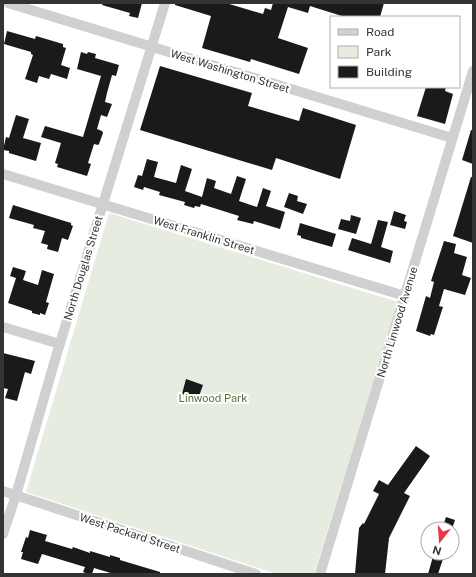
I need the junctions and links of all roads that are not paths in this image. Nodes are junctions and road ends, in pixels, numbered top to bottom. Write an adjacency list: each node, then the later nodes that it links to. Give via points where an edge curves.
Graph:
1 (8, 3): 3 (street, West Washington Street)
2 (165, 3): 3 (street, North Douglas Street)
3 (151, 47): 5 (street, West Washington Street); 7 (street, North Douglas Street)
4 (473, 71): 5 (street, North Linwood Avenue)
5 (452, 138): 8 (street, North Linwood Avenue)
6 (3, 174): 7 (street, West Franklin Street)
7 (103, 204): 8 (street, West Franklin Street); 10 (street, North Douglas Street)
8 (404, 296): 15 (street, North Linwood Avenue)
9 (3, 327): 10 (street)
10 (60, 344): 12 (street, North Douglas Street)
11 (3, 491): 12 (street, West Packard Street)
12 (16, 495): 13 (street, North Douglas Street); 14 (street, West Packard Street)
13 (3, 534)
14 (256, 574)
15 (320, 574)

